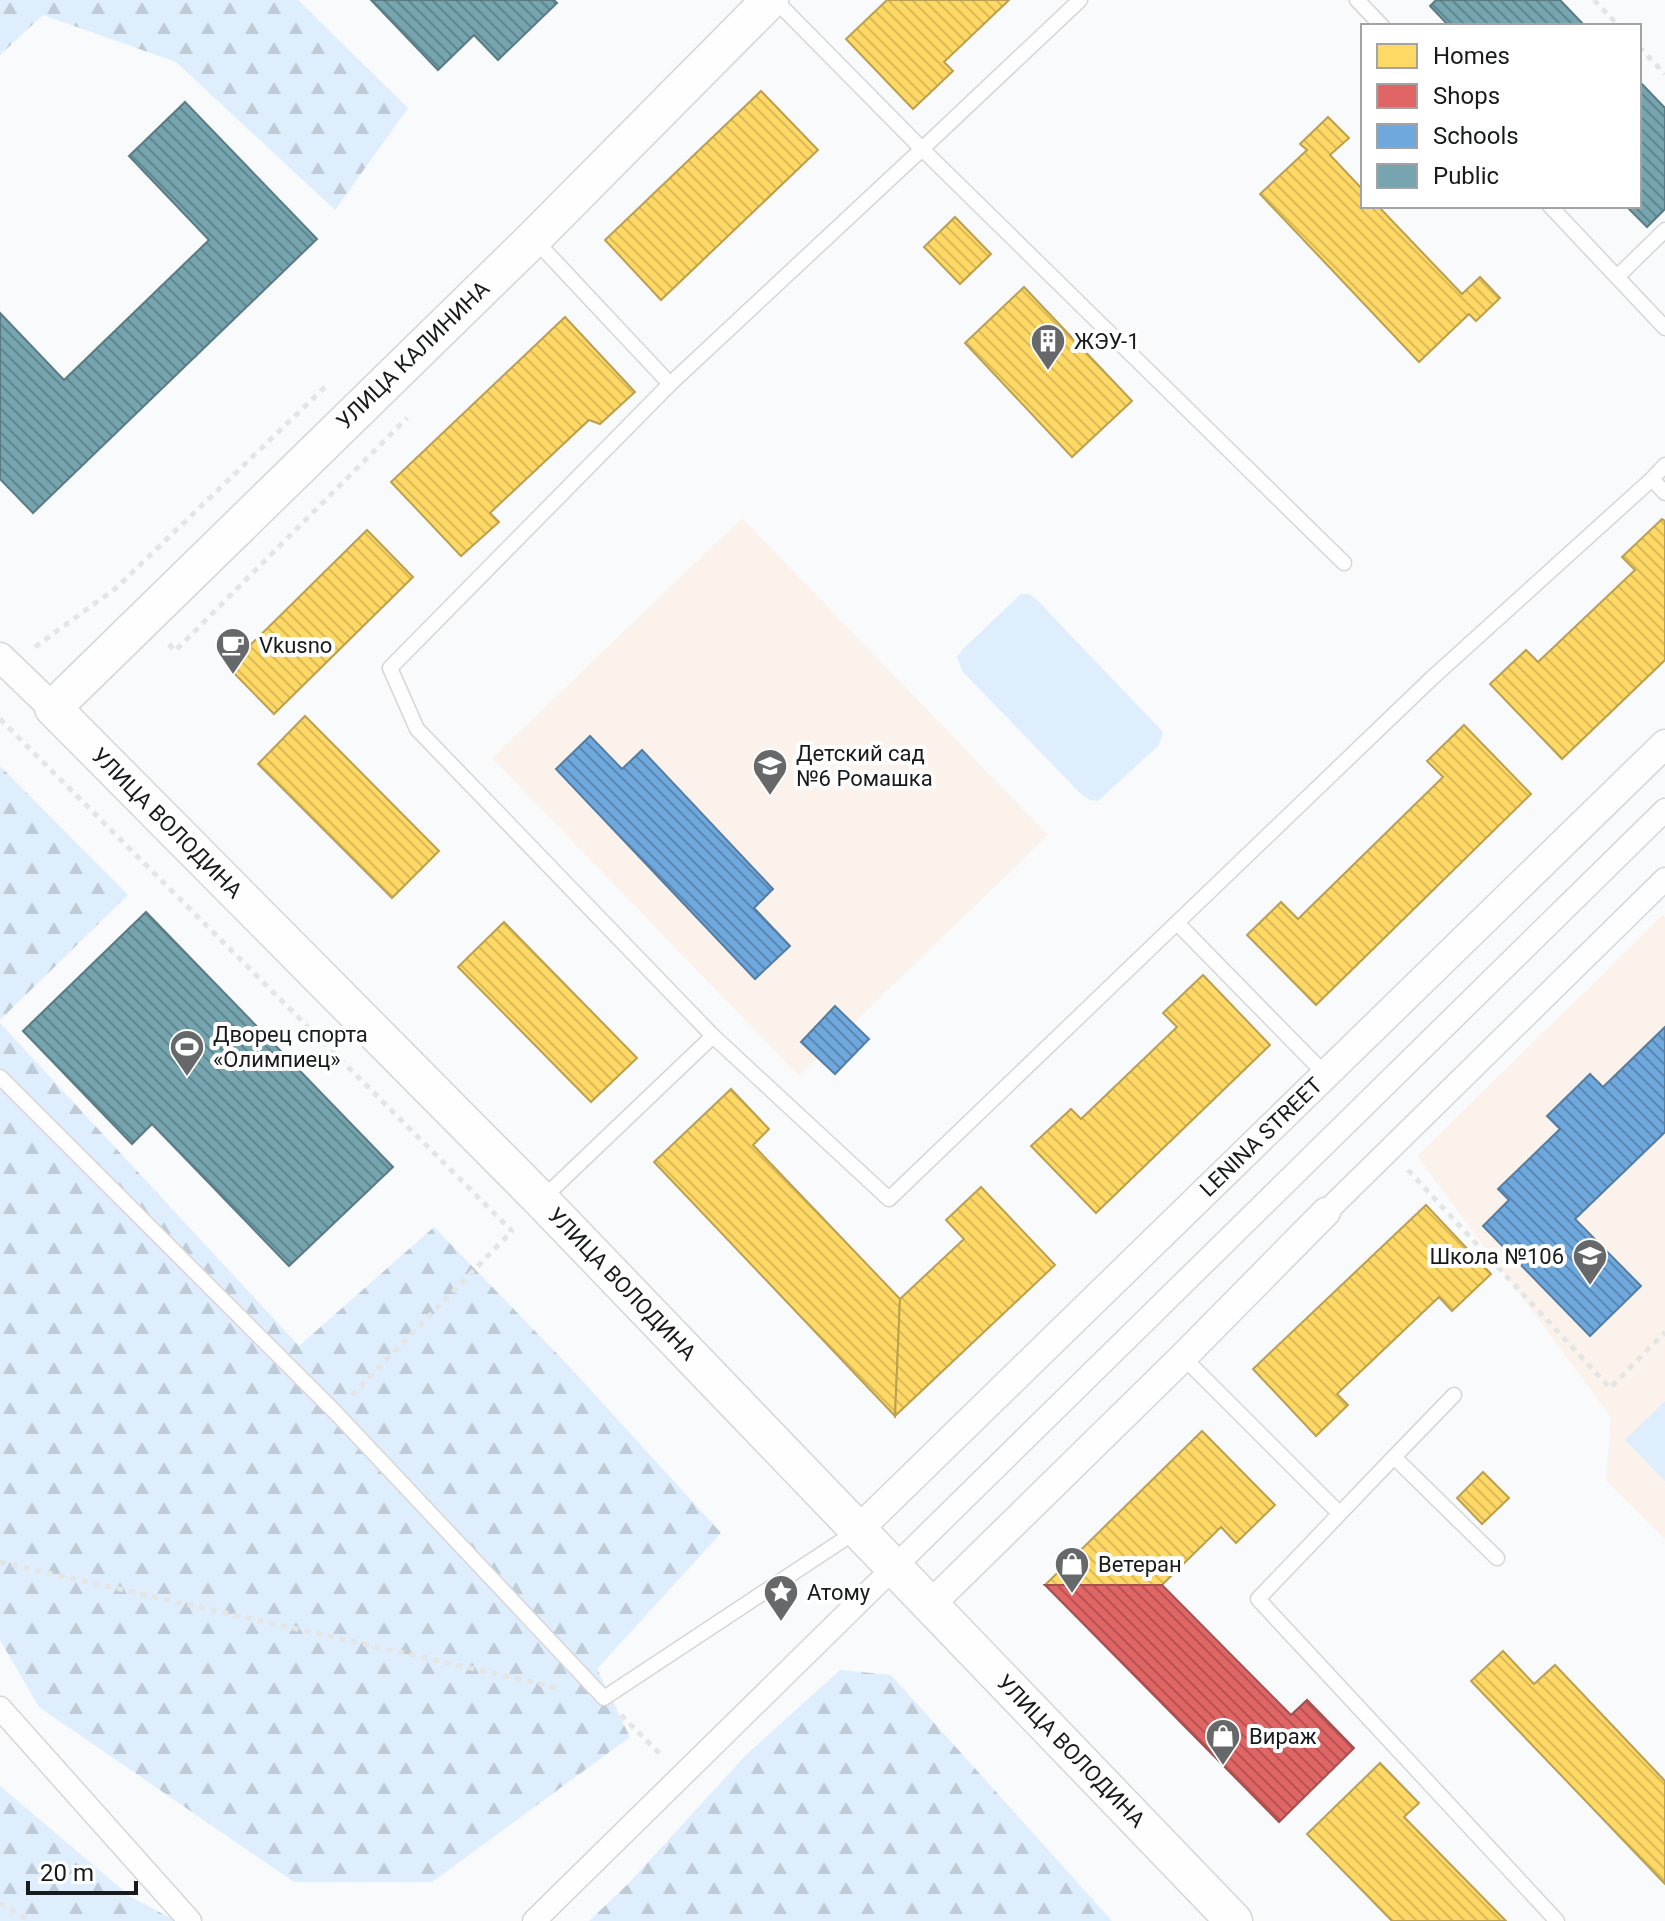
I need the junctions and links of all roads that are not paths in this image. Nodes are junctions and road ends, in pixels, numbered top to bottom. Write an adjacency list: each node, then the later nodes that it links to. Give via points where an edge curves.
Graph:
1 (773, 0): 5 (lane); 8 (street, УЛИЦА КАЛИНИНА)
2 (1080, 0): 5 (lane)
3 (1357, 0): 4 (lane)
4 (1380, 24)
5 (922, 149): 11 (lane); 15 (lane)
6 (1552, 208): 9 (lane)
7 (1665, 230): 9 (lane)
8 (534, 238): 11 (lane); 17 (street, УЛИЦА КАЛИНИНА)
9 (1617, 277): 10 (lane)
10 (1665, 328)
11 (670, 384): 22 (lane, via 390,668 417,729)
12 (1665, 465): 13 (lane)
13 (1652, 479): 14 (lane); 21 (lane, via 1432,678)
14 (1665, 493)
15 (1344, 563)
16 (4, 662): 17 (street, УЛИЦА ВОЛОДИНА)
17 (53, 708): 25 (street, УЛИЦА ВОЛОДИНА)
18 (1665, 744): 23 (street, LENINA STREET)
19 (1665, 810): 33 (street)
20 (1665, 879): 26 (street)
21 (1178, 924): 22 (lane, via 889,1199); 23 (lane)
22 (713, 1036): 25 (lane)
23 (1325, 1074): 31 (street, LENINA STREET)
24 (0, 1077): 31 (lane, via 335,1412 604,1698)
25 (541, 1200): 31 (street, УЛИЦА ВОЛОДИНА)
26 (1326, 1212): 27 (street)
27 (1183, 1357): 30 (lane); 34 (street)
28 (1454, 1395): 29 (lane)
29 (1394, 1457): 30 (lane); 32 (lane)
30 (1339, 1513): 39 (lane, via 1258,1599)
31 (858, 1530): 33 (street, УЛИЦА ВОЛОДИНА)
32 (1497, 1558)
33 (894, 1568): 34 (street, УЛИЦА ВОЛОДИНА); 37 (street)
34 (930, 1605): 38 (street, УЛИЦА ВОЛОДИНА)
35 (0, 1708): 36 (street)
36 (190, 1921)
37 (534, 1921)
38 (1234, 1921)
39 (1557, 1921)

